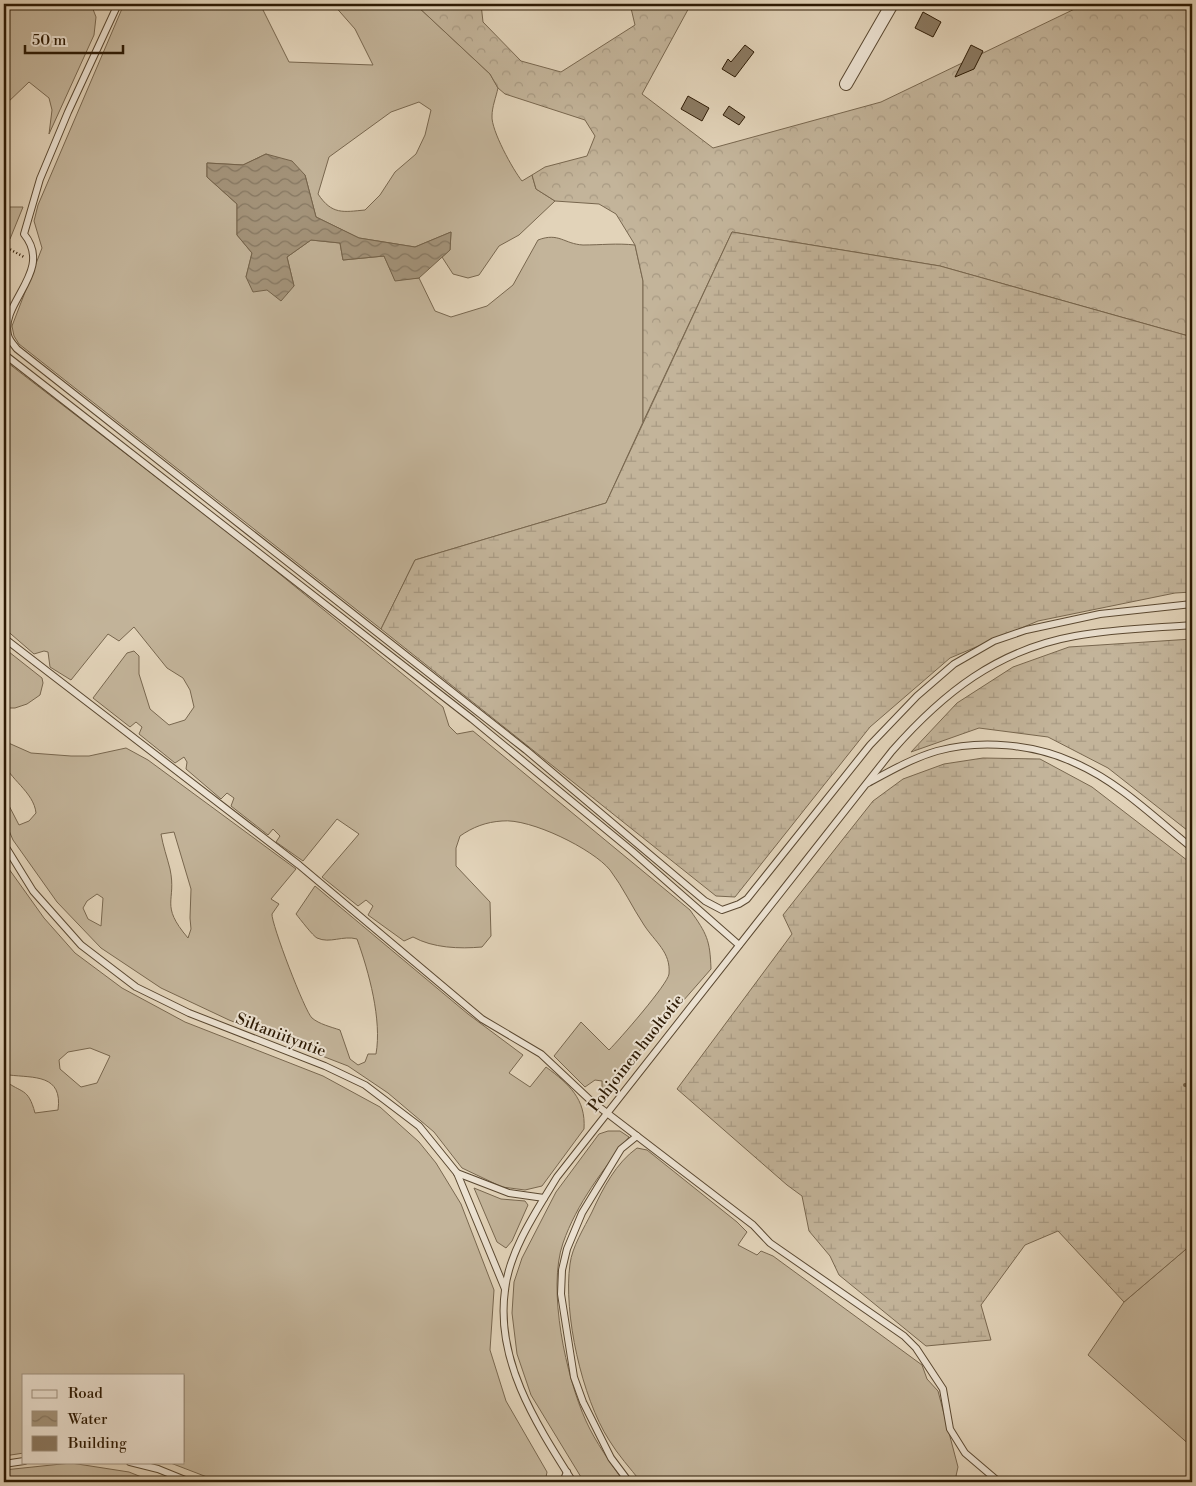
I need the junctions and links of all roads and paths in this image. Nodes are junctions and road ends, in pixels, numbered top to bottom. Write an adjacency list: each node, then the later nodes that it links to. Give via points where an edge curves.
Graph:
1 (118, 4): 5 (lane, via 40,179 24,234 32,243 35,254)
2 (892, 4): 3 (street)
3 (846, 84)
4 (4, 246): 5 (path)
5 (32, 262): 7 (lane, via 9,320 8,336 16,349 526,750 705,901 722,910 747,898 870,745 917,696 954,664 994,641 1026,630 1100,614)
6 (4, 354): 13 (lane, via 472,719 632,851)
7 (1192, 604)
8 (1192, 625): 10 (lane, Pohjoinen huoltotie, via 1074,636 995,663 936,704)
9 (4, 638): 14 (lane, via 299,865 482,1018 541,1054)
10 (865, 785): 12 (lane, Pohjoinen huoltotie, via 899,766 937,751 976,745 1011,746 1076,763 1105,780); 13 (lane, Pohjoinen huoltotie)
11 (4, 844): 16 (lane, Siltaniityntie, via 33,891 81,945 136,987 189,1014 325,1066 365,1085 418,1126)
12 (1192, 848)
13 (739, 945): 14 (lane, Pohjoinen huoltotie)
14 (606, 1112): 15 (lane); 17 (lane, Pohjoinen huoltotie)
15 (638, 1136): 26 (lane, via 622,1149 582,1213 567,1249 561,1294 574,1377 580,1394 611,1458); 27 (lane, via 753,1225 770,1243 904,1336 916,1348 943,1389 950,1429 965,1454)
16 (457, 1173): 17 (lane, via 509,1193); 18 (lane, Siltaniityntie)
17 (544, 1198): 18 (lane, Pohjoinen huoltotie, via 516,1251)
18 (504, 1289): 22 (lane, Pohjoinen huoltotie, via 506,1342 513,1370 526,1402)
19 (22, 1461): 20 (lane)
20 (4, 1464)
21 (138, 1464): 23 (lane)
22 (567, 1472): 24 (lane); 25 (lane, Pohjoinen huoltotie)
23 (190, 1482)
24 (562, 1482)
25 (574, 1482)
26 (629, 1482)
27 (999, 1482)

